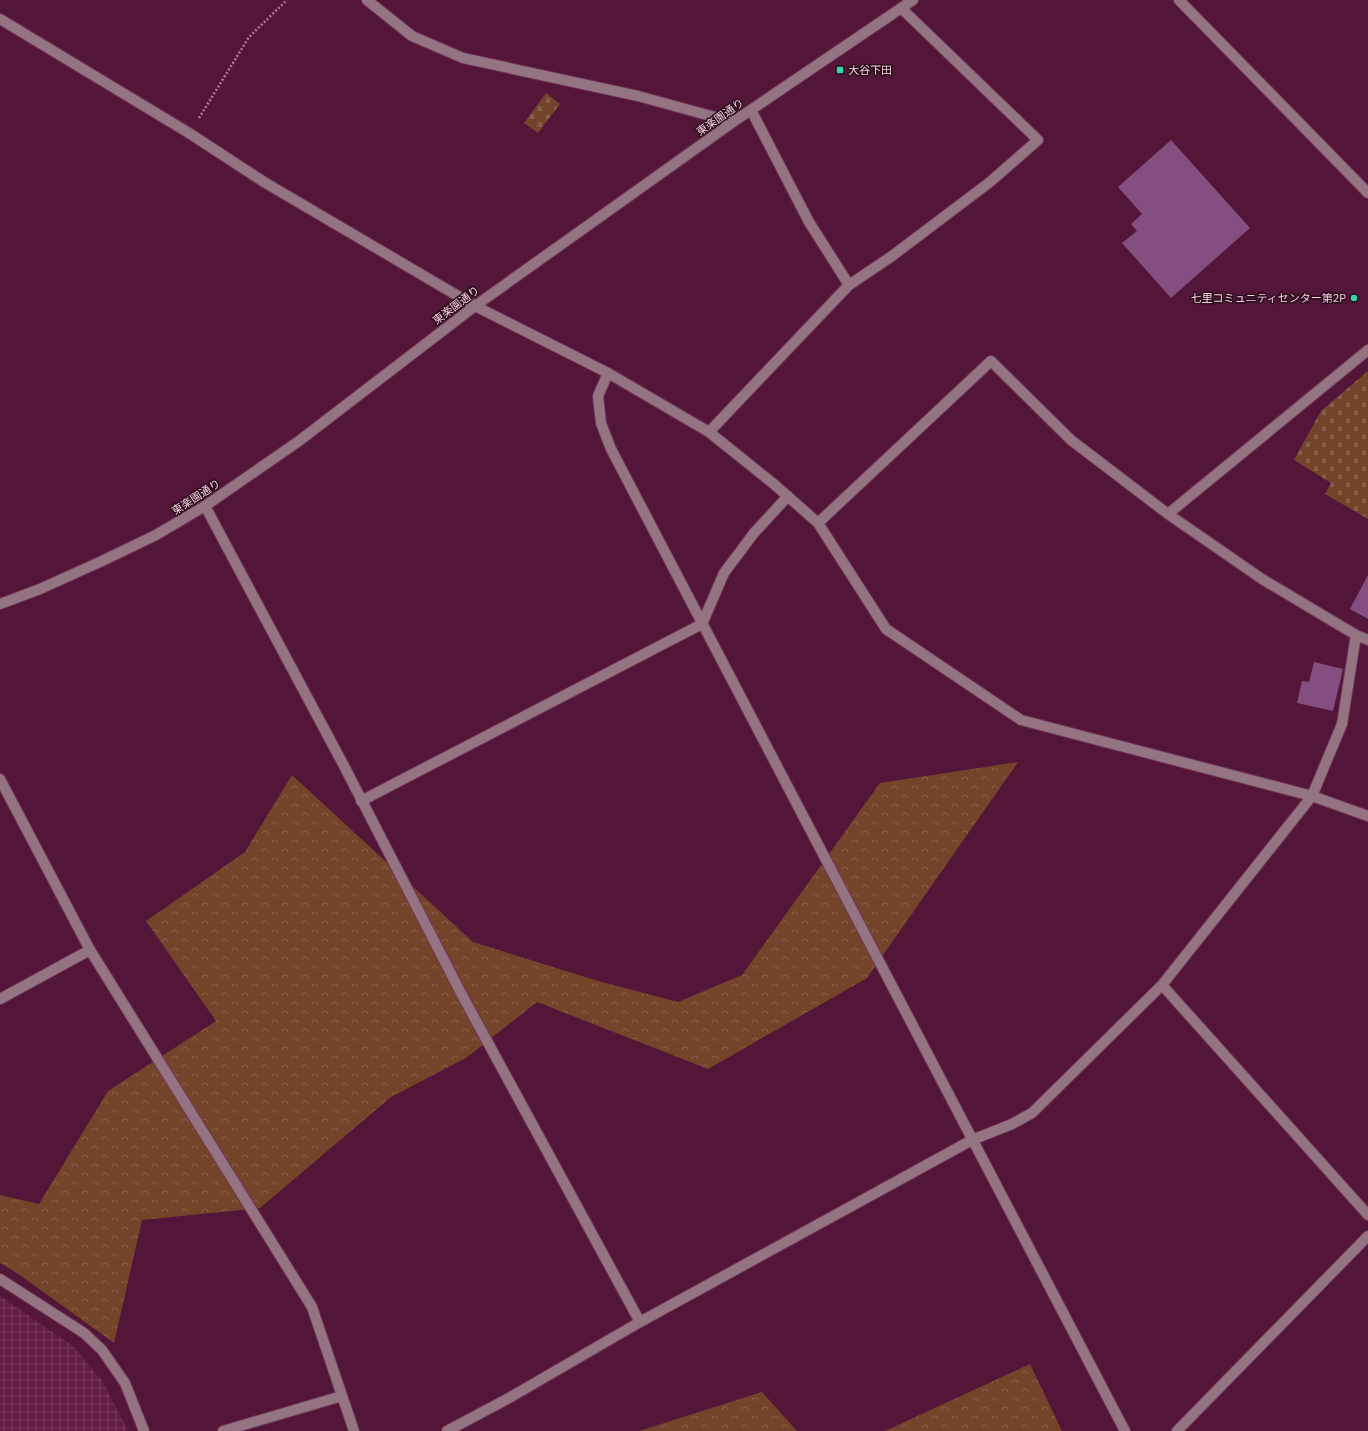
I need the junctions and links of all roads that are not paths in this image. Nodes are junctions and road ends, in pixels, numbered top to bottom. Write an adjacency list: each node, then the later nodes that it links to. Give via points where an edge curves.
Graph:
1 (367, 0): 7 (street, via 412,36 463,58 638,96)
2 (913, 0): 4 (street, 東楽園通り)
3 (1179, 0): 8 (street)
4 (901, 8): 6 (street, 東楽園通り); 9 (street, via 1038,140 990,182 892,256)
5 (0, 19): 10 (street, via 189,133 264,182)
6 (750, 110): 7 (street, 東楽園通り); 9 (street, via 809,222)
7 (733, 122): 10 (street, 東楽園通り)
8 (1368, 193)
9 (849, 284): 13 (street)
10 (475, 306): 12 (street); 15 (street, 東楽園通り, via 299,441)
11 (1368, 350): 16 (street)
12 (608, 373): 13 (street); 19 (street, via 598,396 601,423 611,449)
13 (708, 432): 14 (street)
14 (788, 496): 17 (street); 19 (street, via 754,533 724,572)
15 (205, 506): 18 (street, 東楽園通り, via 156,535 102,561); 24 (street)
16 (1168, 514): 17 (street, via 1071,440 991,361); 20 (street, via 1262,579)
17 (818, 523): 23 (street, via 886,629 1022,720)
18 (0, 604)
19 (702, 624): 24 (street); 29 (street)
20 (1356, 635): 21 (street); 23 (street, via 1342,724)
21 (1368, 640)
22 (0, 780): 26 (street)
23 (1312, 796): 25 (street); 27 (street)
24 (361, 800): 33 (street, via 462,995)
25 (1368, 816)
26 (90, 950): 28 (street); 34 (street, via 312,1307)
27 (1162, 985): 29 (street, via 1032,1113); 30 (street)
28 (0, 999)
29 (972, 1140): 33 (street); 39 (street)
30 (1368, 1215)
31 (1368, 1236): 40 (street)
32 (0, 1279): 35 (street, via 84,1333 102,1350 125,1383)
33 (640, 1322): 38 (street)
34 (342, 1396): 36 (street); 37 (street)
35 (144, 1431)
36 (223, 1431)
37 (354, 1431)
38 (447, 1431)
39 (1125, 1431)
40 (1177, 1431)

